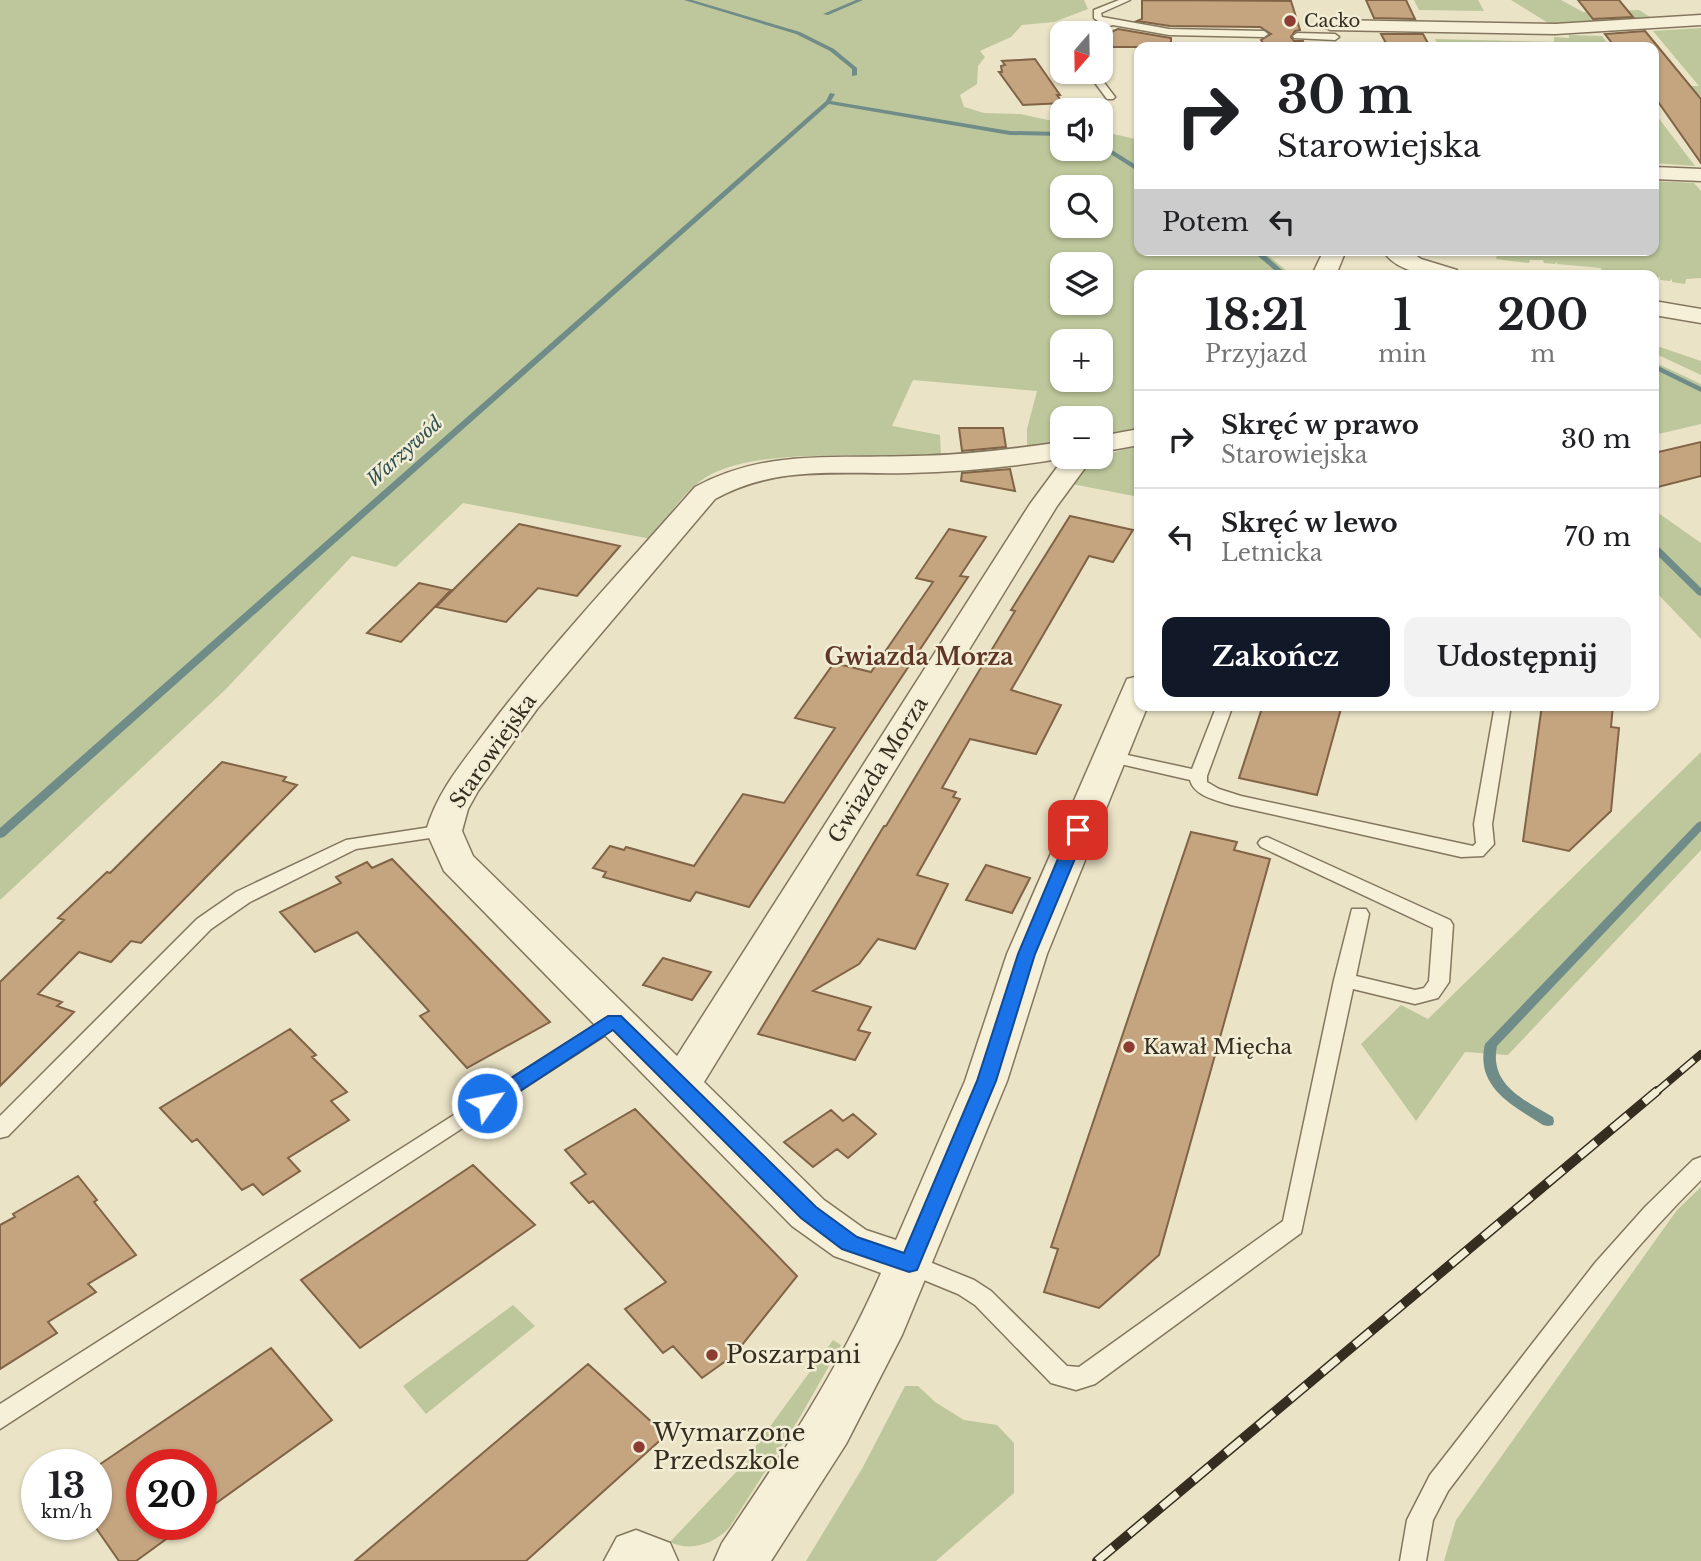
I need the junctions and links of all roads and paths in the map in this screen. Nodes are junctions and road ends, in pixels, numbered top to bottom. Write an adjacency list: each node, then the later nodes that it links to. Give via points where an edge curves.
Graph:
1 (1126, 0): 3 (lane, via 1097,12)
2 (1701, 20): 5 (street, via 1555,29)
3 (1104, 21)
4 (1113, 21): 6 (lane, via 1171,32)
5 (1332, 30): 7 (lane)
6 (1264, 34)
7 (1297, 36)
8 (1100, 84): 9 (lane)
9 (1110, 97)
10 (1659, 173): 11 (street)
11 (1701, 175)
12 (1402, 256): 13 (street)
13 (1433, 270)
14 (1659, 309): 15 (street)
15 (1701, 316)
16 (1134, 438): 17 (street)
17 (1113, 442)
18 (1050, 451): 25 (street, Starowiejska, via 934,464 786,466 740,474 720,483 705,493 525,702 463,788)
19 (1070, 469): 30 (street, Gwiazda Morza)
20 (1134, 698): 23 (street)
21 (1223, 711): 24 (lane)
22 (1502, 711): 24 (lane, via 1484,818 1485,844 1477,852 1237,801 1205,789)
23 (1110, 756): 24 (lane); 33 (street, via 1027,954 986,1081)
24 (1198, 776)
25 (444, 831): 29 (street, Starowiejska, via 457,862); 31 (lane, via 352,844 243,897 204,924)
26 (1267, 843): 28 (lane, via 1443,925 1439,982 1432,993 1415,997)
27 (1359, 914): 28 (lane)
28 (1344, 981): 33 (lane, via 1293,1226 1086,1376 1060,1375 983,1298)
29 (614, 1020): 30 (street, Starowiejska); 34 (lane)
30 (680, 1085): 33 (street, Starowiejska, via 808,1213 850,1243)
31 (0, 1130)
32 (1701, 1166): 38 (lane, via 1603,1270 1439,1483 1414,1536)
33 (909, 1264): 37 (street, via 878,1335 828,1427)
34 (0, 1418)
35 (631, 1561): 36 (street, via 636,1555)
36 (651, 1561)
37 (741, 1561)
38 (1413, 1561)

